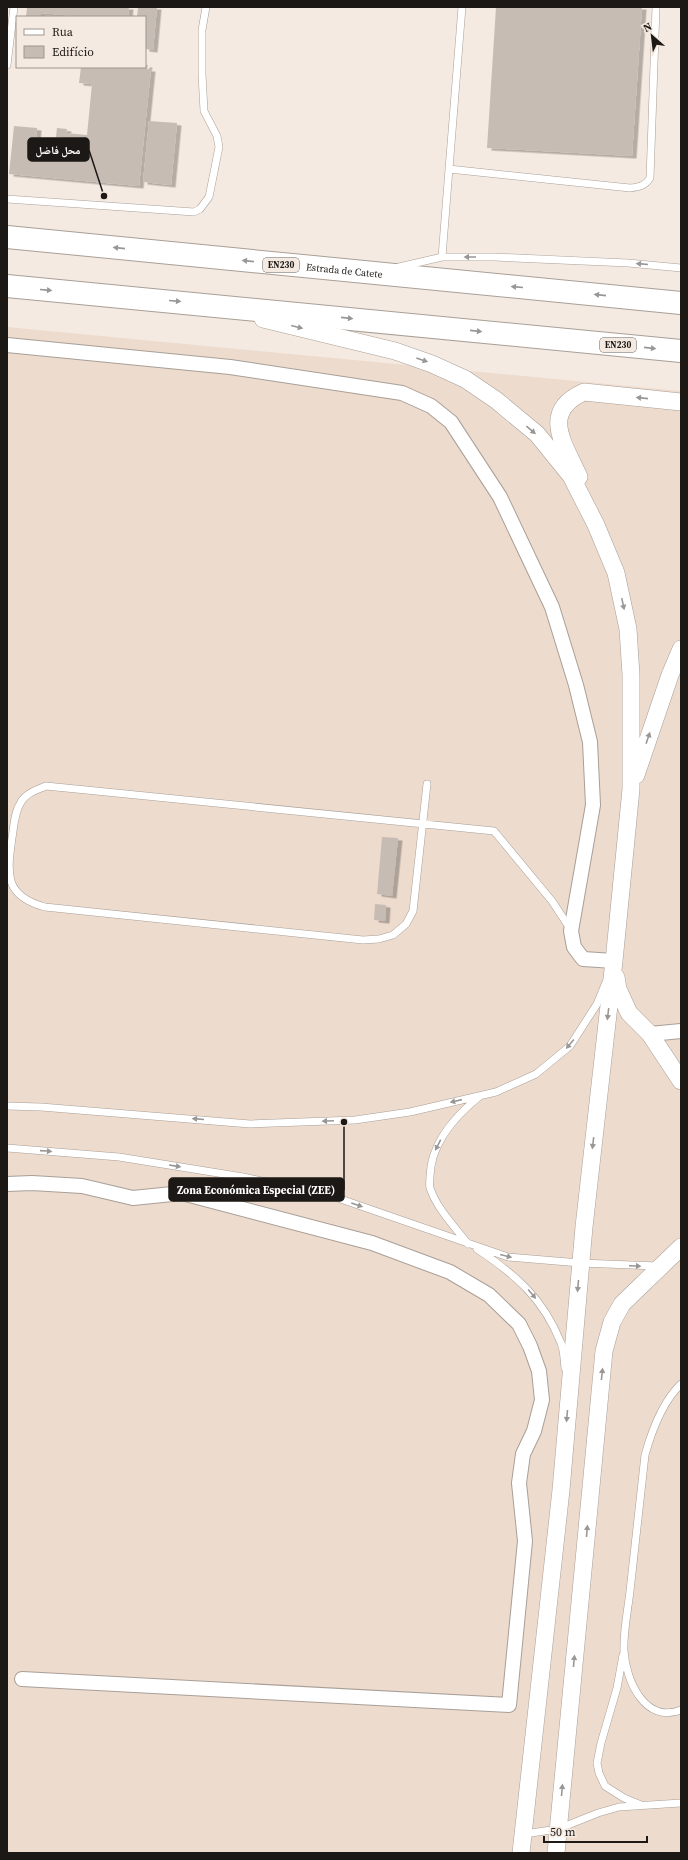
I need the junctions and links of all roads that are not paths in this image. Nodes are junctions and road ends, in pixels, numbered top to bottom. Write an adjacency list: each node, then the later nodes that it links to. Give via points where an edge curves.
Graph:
1 (14, 7): 5 (lane)
2 (206, 7): 7 (lane, via 202,30 204,111 217,136 219,147 209,197 200,209 194,212)
3 (462, 7): 6 (lane)
4 (656, 7): 6 (lane, via 650,178 646,184 630,188)
5 (7, 64)
6 (449, 169): 9 (lane)
7 (7, 199)
8 (7, 237): 11 (highway, Estrada de Catete / EN230, one-way to 8)
9 (442, 257): 10 (lane, one-way to 9, via 510,257); 11 (lane)
10 (681, 268)
11 (370, 274): 13 (highway, Estrada de Catete / EN230, one-way to 11)
12 (7, 286): 14 (highway, EN230, one-way to 14)
13 (681, 303)
14 (205, 304): 16 (highway, EN230, one-way to 16); 18 (street, one-way to 18, via 395,351 432,364 465,380 496,400 536,434 571,476 596,525)
15 (7, 344): 23 (street, via 230,367 402,393 431,406 451,422 500,497 552,607 576,684 590,742 593,805)
16 (681, 351)
17 (681, 402): 18 (street, one-way to 18, via 584,392 574,396 559,414 558,427 596,514)
18 (616, 573): 21 (street, one-way to 21, via 628,629 631,675)
19 (681, 649): 21 (street, one-way to 19)
20 (427, 784): 22 (lane)
21 (631, 789): 24 (street)
22 (423, 824): 22 (lane, via 46,786 32,792 21,801 15,814 8,870 11,885 19,896 45,907 379,940 394,935 406,924 413,911); 23 (lane, via 494,831 552,900)
23 (571, 931): 24 (street, via 574,947 583,959)
24 (614, 961): 26 (street, via 618,989 629,1013); 28 (lane, one-way to 28, via 597,1004 570,1046 536,1074 496,1092); 34 (street, one-way to 34)
25 (681, 1031): 26 (street)
26 (650, 1034): 27 (street)
27 (681, 1081)
28 (482, 1095): 29 (lane, one-way to 29, via 410,1112 355,1120 250,1124); 32 (lane, one-way to 32, via 464,1109 448,1127 436,1148 430,1167 429,1187 439,1207)
29 (7, 1106)
30 (7, 1148): 32 (lane, one-way to 32, via 119,1157 251,1178 329,1195)
31 (7, 1184): 39 (street, via 82,1186 133,1198 182,1193 372,1243 450,1272 489,1295 519,1324 539,1370 542,1400 534,1431 524,1454 519,1483 525,1541 508,1705)
32 (468, 1244): 34 (lane, one-way to 34, via 508,1257); 37 (lane, one-way to 37, via 505,1267 522,1282 539,1303 562,1344)
33 (681, 1247): 35 (street)
34 (580, 1263): 35 (lane, one-way to 35); 37 (street, one-way to 37)
35 (663, 1266): 43 (street, one-way to 35, via 604,1351 612,1322 622,1304)
36 (681, 1384): 38 (lane, via 652,1430 645,1455)
37 (569, 1394): 44 (street, one-way to 44, via 560,1498)
38 (624, 1651): 40 (lane, via 634,1688 644,1703 661,1712 673,1713); 41 (lane, via 597,1763 605,1786)
39 (22, 1679)
40 (681, 1710)
41 (641, 1805): 42 (lane); 43 (lane, via 605,1811)
42 (679, 1805)
43 (558, 1829): 44 (lane); 46 (street)
44 (522, 1835): 45 (street)
45 (521, 1853)
46 (556, 1853)

